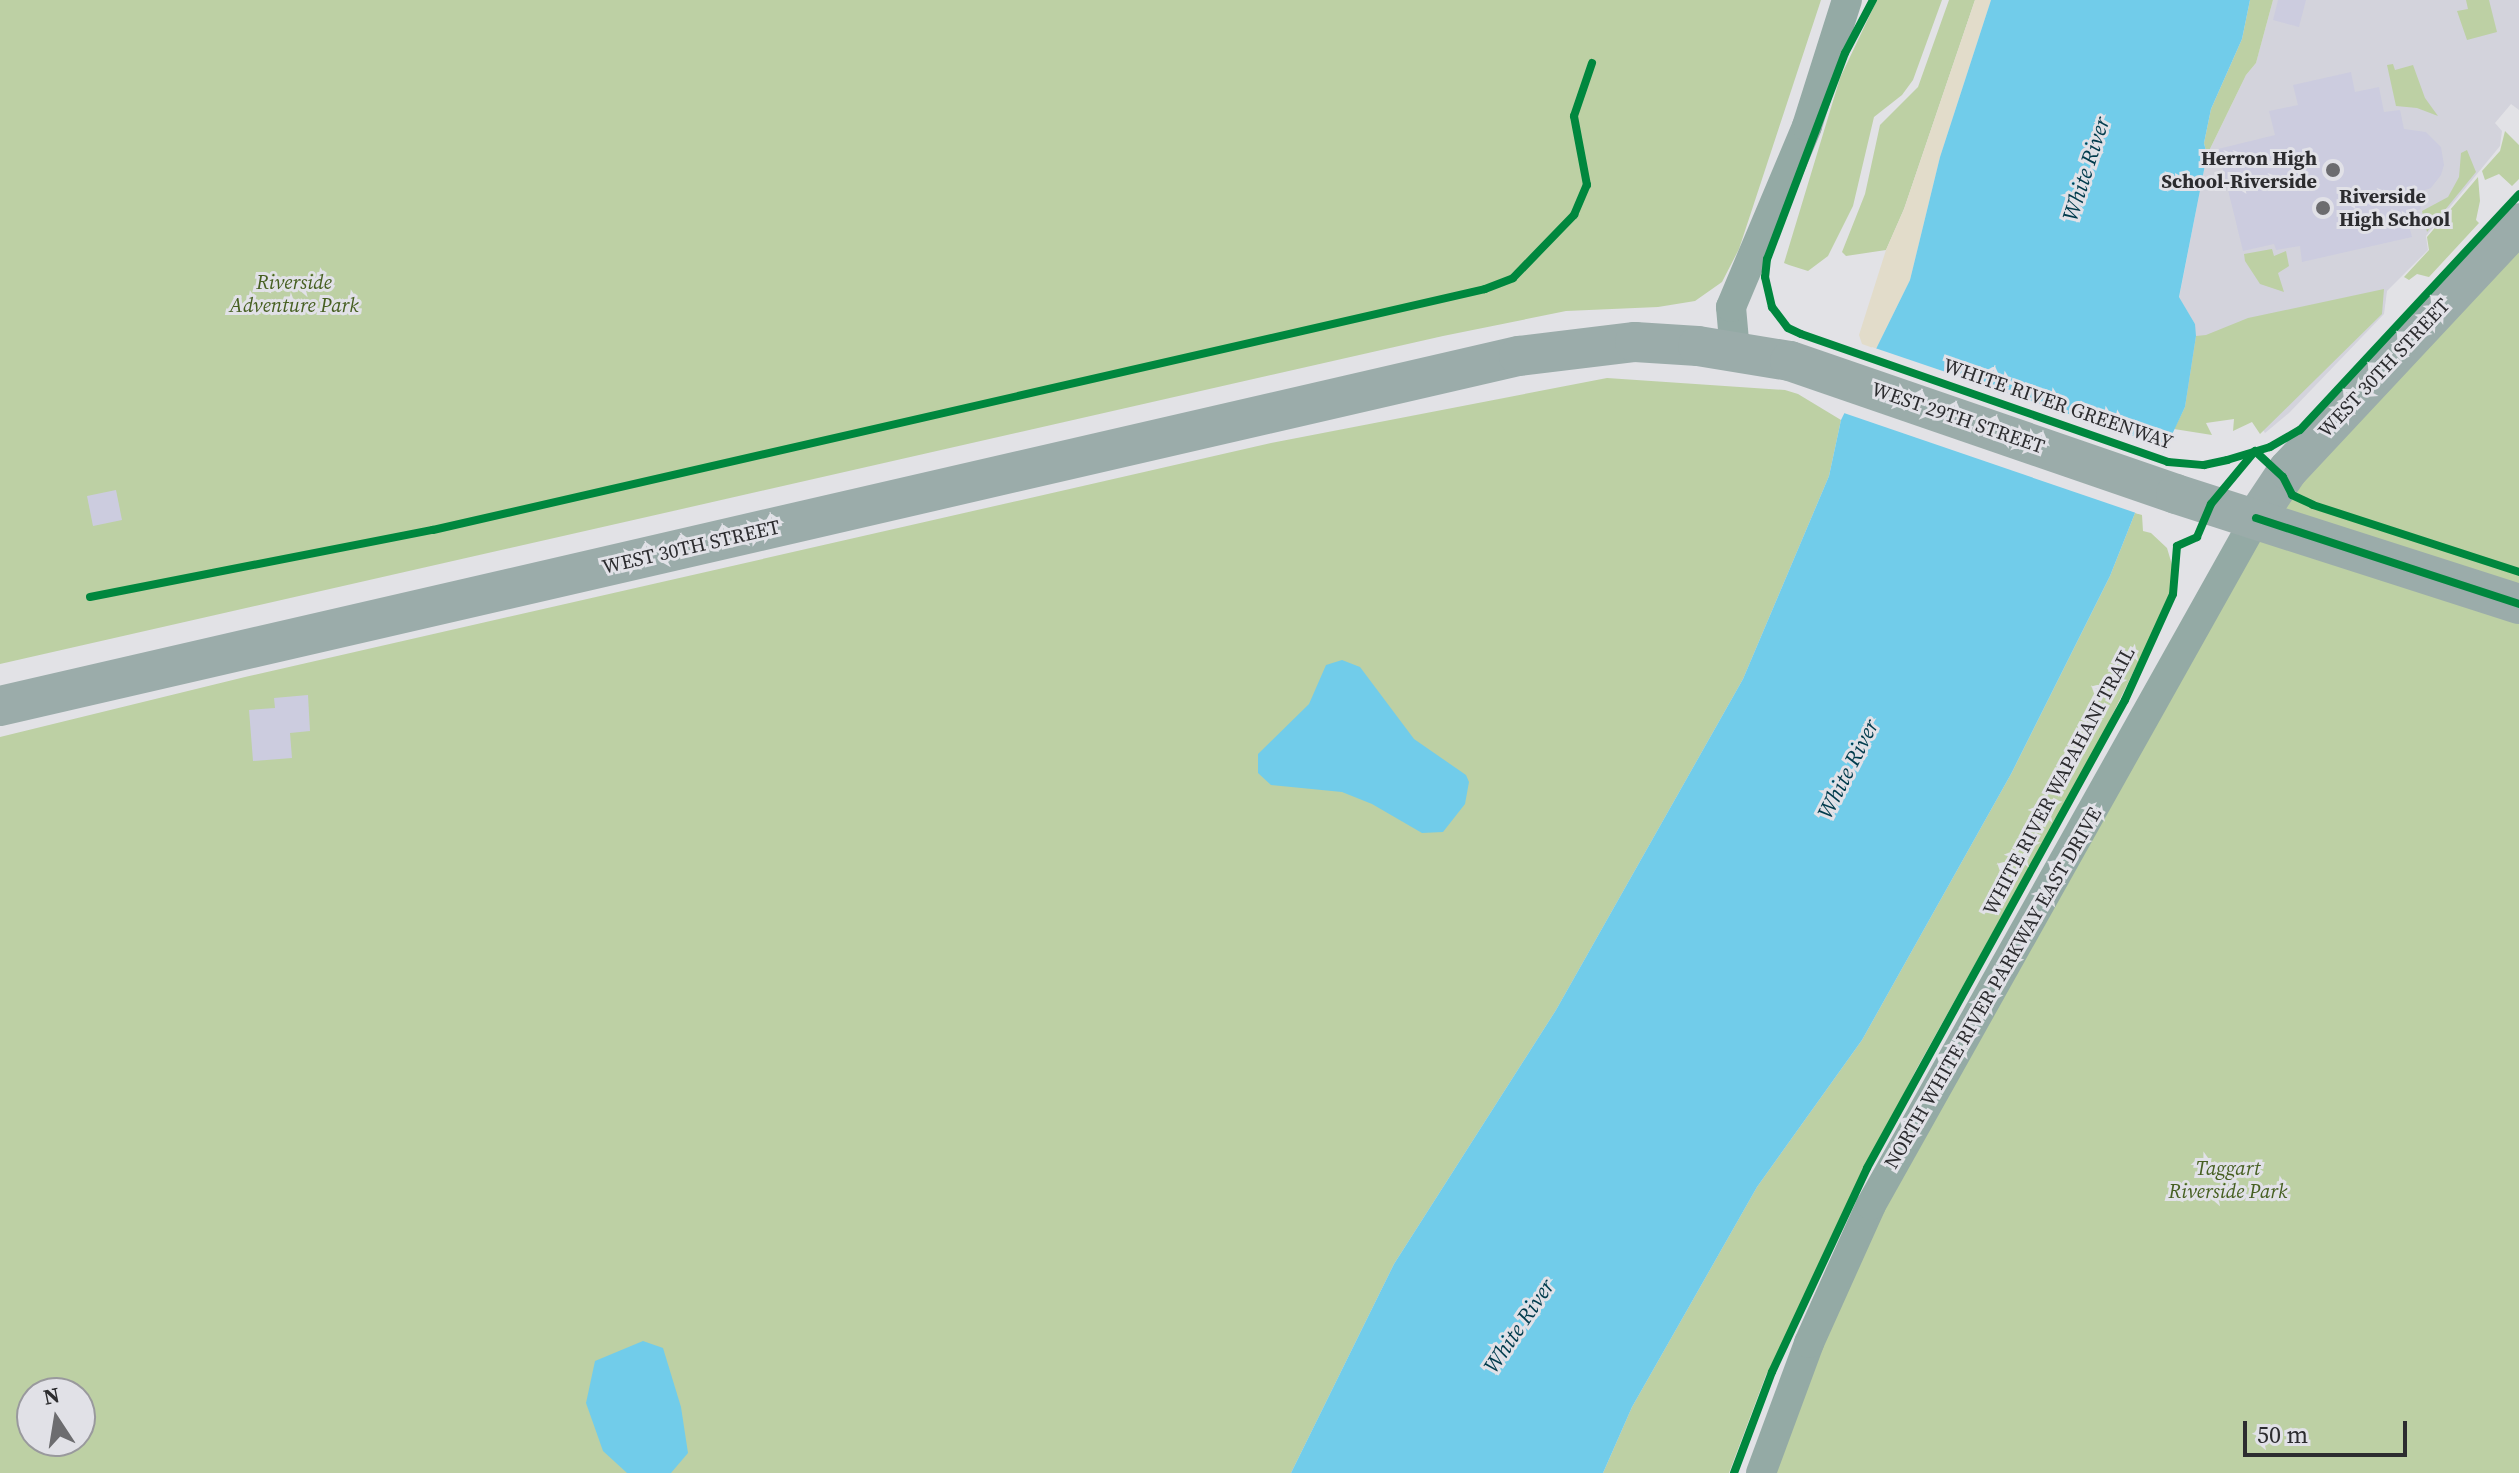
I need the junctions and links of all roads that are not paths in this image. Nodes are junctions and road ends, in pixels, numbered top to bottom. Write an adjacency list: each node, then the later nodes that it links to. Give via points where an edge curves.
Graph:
1 (1847, 0): 3 (street, via 1807,126 1731,307)
2 (2519, 223): 5 (main road, WEST 30TH STREET, via 2288,470)
3 (1735, 352): 4 (main road, WEST 29TH STREET, via 1635,342 1573,346); 5 (main road, WEST 29TH STREET, via 1826,372)
4 (1383, 389): 7 (main road, WEST 30TH STREET)
5 (2256, 518): 6 (main road, WEST 29TH STREET); 8 (street, NORTH WHITE RIVER PARKWAY EAST DRIVE, via 1871,1205 1809,1343)
6 (2519, 604)
7 (0, 706)
8 (1761, 1473)

